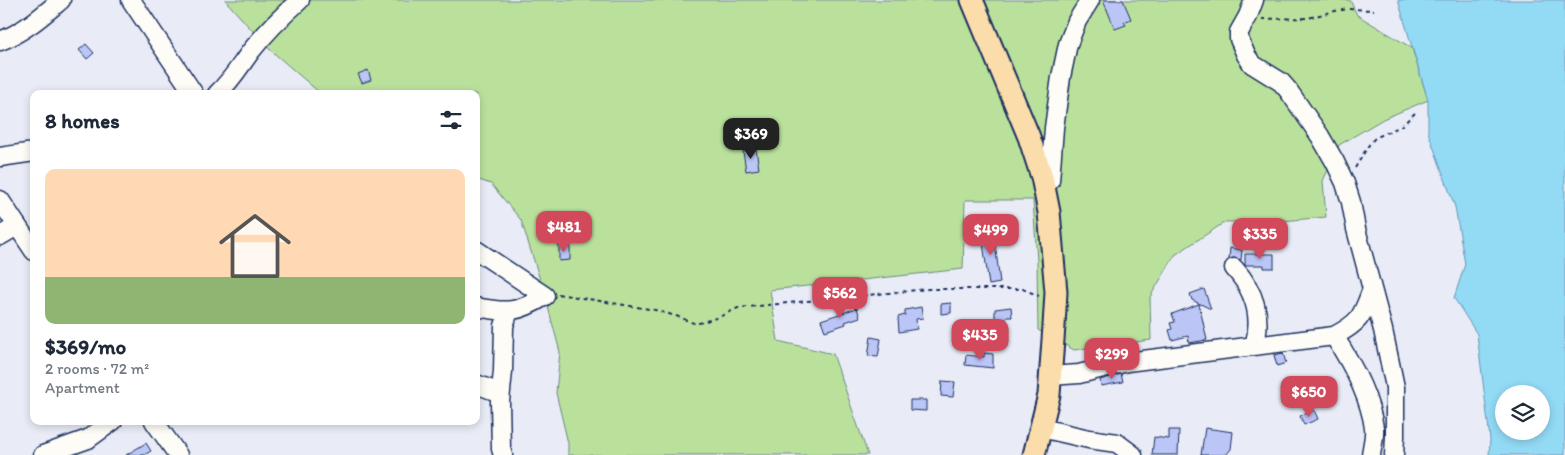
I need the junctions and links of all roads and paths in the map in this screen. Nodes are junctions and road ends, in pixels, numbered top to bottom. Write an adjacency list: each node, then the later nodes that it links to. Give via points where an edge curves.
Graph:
1 (61, 0): 8 (street, via 10,38)
2 (131, 0): 9 (street)
3 (300, 0): 10 (street, via 278,19)
4 (972, 0): 24 (main road, via 1029,137 1042,177 1049,212)
5 (1090, 0): 14 (street, via 1068,44 1054,128)
6 (1251, 8): 7 (path, via 1269,20 1308,18 1348,9); 15 (street, via 1239,32 1246,55 1252,64 1288,90 1320,136)
7 (1374, 10)
8 (0, 41)
9 (191, 90)
10 (221, 90)
11 (1415, 113): 15 (path, via 1401,126 1370,143)
12 (30, 153): 13 (street)
13 (0, 157)
14 (1050, 181)
15 (1345, 183): 22 (street)
16 (0, 200): 17 (street)
17 (17, 226): 18 (street); 19 (street)
18 (0, 236)
19 (30, 245)
20 (480, 253): 23 (street)
21 (1234, 268): 28 (street, via 1255,301 1258,334)
22 (1372, 289): 27 (street, via 1362,315 1351,327); 41 (street, via 1395,387)
23 (545, 296): 24 (path, via 560,293 655,310 696,324 738,308 928,290 1023,289); 26 (street, via 530,305)
24 (1055, 304): 29 (main road)
25 (480, 308): 26 (street)
26 (509, 311): 31 (street, via 504,326)
27 (1334, 336): 28 (street); 40 (street, via 1370,407 1374,430)
28 (1254, 346): 29 (street, via 1127,362 1079,374)
29 (1050, 376): 34 (main road)
30 (480, 386): 31 (street)
31 (500, 393): 37 (street)
32 (108, 425): 35 (street, via 88,440)
33 (157, 425): 36 (street)
34 (1041, 428): 38 (main road); 39 (street, via 1117,443)
35 (43, 455)
36 (178, 455)
37 (503, 455)
38 (1034, 455)
39 (1133, 455)
40 (1371, 455)
41 (1394, 455)

